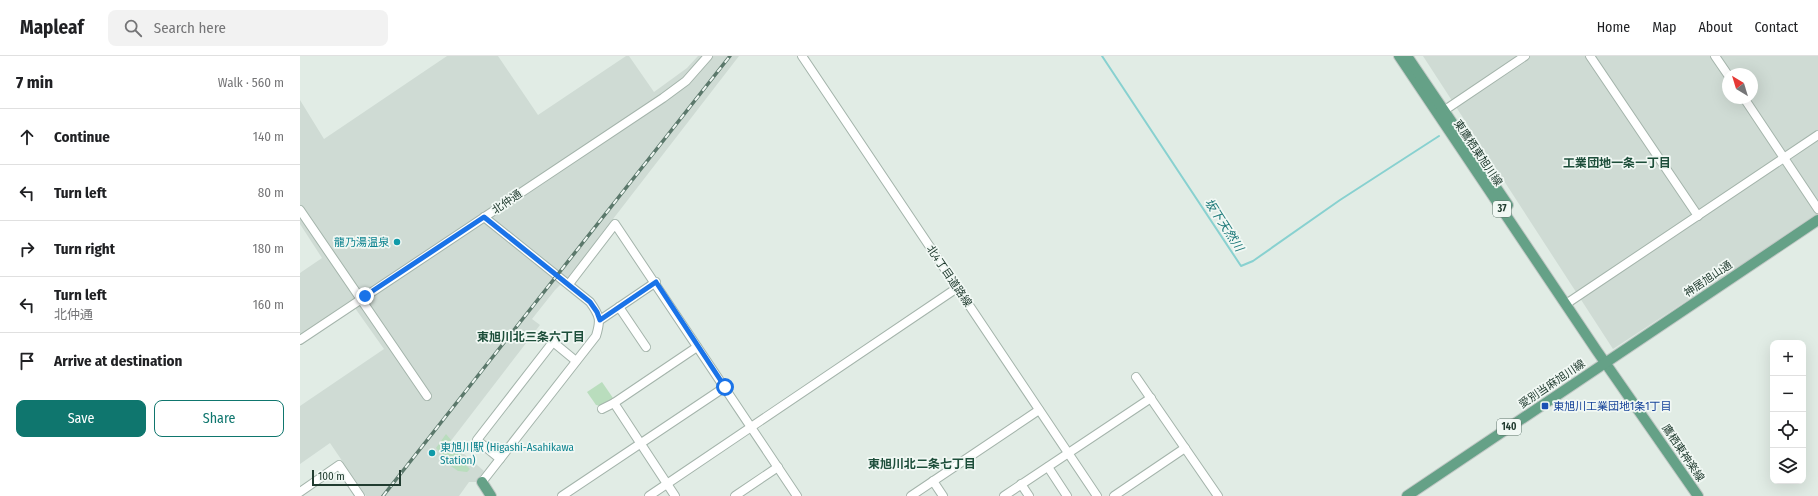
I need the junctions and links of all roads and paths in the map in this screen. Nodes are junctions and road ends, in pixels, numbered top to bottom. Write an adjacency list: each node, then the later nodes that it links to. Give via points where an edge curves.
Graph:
1 (708, 56): 16 (street, 北仲通, via 686,81 663,98)
2 (802, 56): 20 (street, 北4丁目道路線)
3 (1399, 56): 10 (main road, 東鷹栖東旭川線 / 37)
4 (1407, 56): 10 (main road, 東鷹栖東旭川線 / 37)
5 (1525, 56): 10 (street)
6 (1590, 56): 15 (street)
7 (1715, 56): 8 (street)
8 (1723, 68)
9 (1748, 104): 12 (street)
10 (1441, 112): 22 (main road, 東鷹栖東旭川線 / 37)
11 (1818, 134): 12 (street)
12 (1783, 158): 13 (street); 15 (street)
13 (1818, 209)
14 (300, 210): 21 (street)
15 (1698, 216): 22 (street)
16 (484, 217): 19 (street); 21 (street, 北仲通)
17 (1818, 220): 29 (main road, 神居旭山通)
18 (656, 282): 19 (street, via 616,224); 23 (street); 27 (street)
19 (569, 284): 24 (street, via 590,302)
20 (957, 288): 36 (street, 北4丁目道路線); 37 (street)
21 (361, 299): 25 (street, 北仲通); 32 (street)
22 (1569, 302): 29 (main road, 東鷹栖東旭川線 / 37)
23 (619, 307): 24 (street); 26 (street)
24 (600, 320): 28 (street, via 596,336)
25 (300, 340)
26 (646, 347)
27 (697, 347): 31 (street); 34 (street)
28 (576, 361): 41 (street); 41 (street, via 553,342 477,440)
29 (1608, 361): 65 (main road, 愛別当麻旭川線 / 140); 66 (main road, 鷹栖東神楽線 / 37)
30 (1136, 377): 33 (street)
31 (725, 387): 37 (street); 38 (street)
32 (427, 396)
33 (1151, 398): 39 (street); 40 (street)
34 (614, 403): 35 (street); 38 (street)
35 (602, 409)
36 (1039, 410): 40 (street, 北4丁目道路線); 44 (street)
37 (751, 426): 42 (street); 46 (street)
38 (640, 443): 46 (street); 52 (street)
39 (1184, 448): 49 (street); 63 (street)
40 (1068, 454): 43 (street); 62 (street, 北4丁目道路線)
41 (500, 459): 45 (street)
42 (778, 467): 55 (street); 56 (street)
43 (1048, 467): 47 (street); 61 (street)
44 (933, 481): 57 (street); 58 (street)
45 (482, 482): 51 (main road)
46 (667, 484): 53 (street); 54 (street)
47 (1021, 484): 59 (street); 60 (street)
48 (300, 492): 50 (street, via 339,465)
49 (1216, 494): 64 (street)
50 (360, 496)
51 (491, 496)
52 (562, 496)
53 (649, 496)
54 (675, 496)
55 (735, 496)
56 (797, 496)
57 (911, 496)
58 (943, 496)
59 (1004, 496)
60 (1029, 496)
61 (1067, 496)
62 (1097, 496)
63 (1114, 496)
64 (1207, 496)
65 (1407, 496)
66 (1698, 496)

